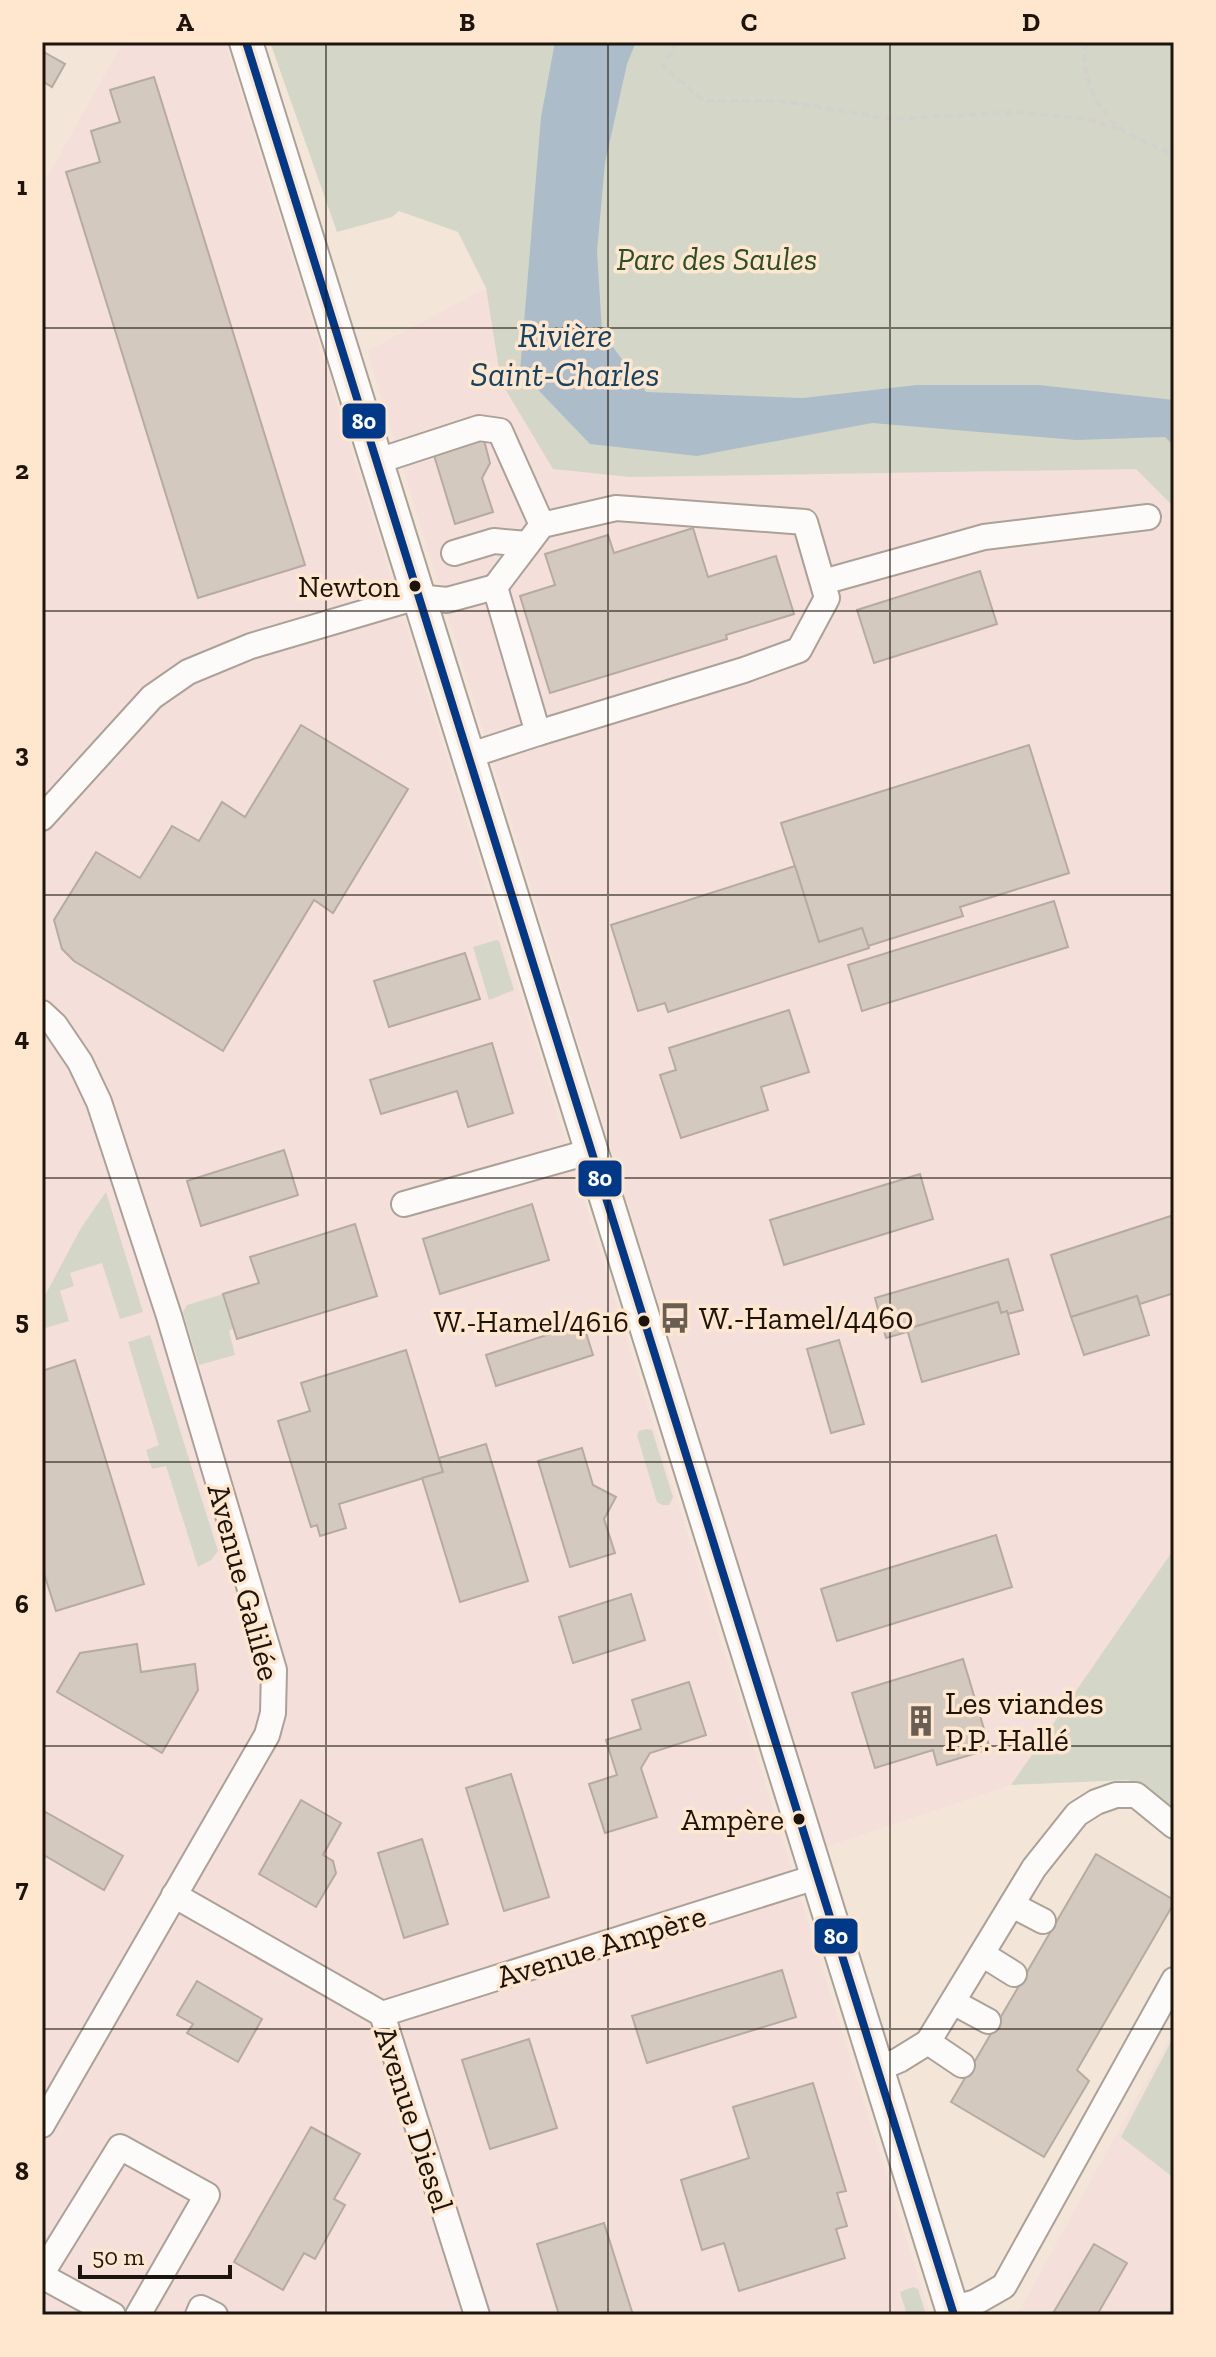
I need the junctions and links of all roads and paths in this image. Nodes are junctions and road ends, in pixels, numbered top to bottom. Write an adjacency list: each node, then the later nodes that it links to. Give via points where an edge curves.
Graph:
1 (246, 42): 6 (main road)
2 (677, 42): 4 (path, via 663,66 704,101 781,101 892,119 1019,112 1087,119)
3 (1086, 42): 4 (path, via 1087,81 1103,111)
4 (1123, 130): 5 (path)
5 (1174, 155)
6 (375, 462): 8 (street, via 479,428 500,431); 12 (main road)
7 (1148, 517): 10 (street, via 984,537)
8 (535, 534): 9 (street); 10 (street, via 616,508 805,522); 11 (street)
9 (454, 553)
10 (823, 582): 13 (street, via 827,598 799,650)
11 (495, 587): 12 (street, via 447,600); 13 (street)
12 (417, 597): 14 (main road); 15 (street, via 251,646 188,672 152,697)
13 (538, 733): 14 (street)
14 (468, 756): 17 (main road)
15 (42, 818)
16 (42, 1013): 21 (street, Avenue Galilée, via 80,1062 99,1102 274,1670 267,1735)
17 (592, 1151): 18 (street); 20 (main road)
18 (404, 1204)
19 (1174, 1826): 22 (street, via 1136,1795 1096,1802 1077,1814)
20 (819, 1876): 28 (street, Avenue Ampère); 32 (main road)
21 (174, 1895): 28 (street, Avenue Diesel); 33 (street, Avenue Galilée)
22 (1012, 1905): 23 (street); 24 (street)
23 (1043, 1921)
24 (982, 1954): 25 (street); 27 (street)
25 (1014, 1974)
26 (1174, 1980): 36 (street, via 1004,2286)
27 (953, 2002): 29 (street); 30 (street)
28 (382, 2014): 41 (street, Avenue Diesel)
29 (988, 2021)
30 (928, 2042): 31 (street); 32 (street)
31 (962, 2065)
32 (878, 2069): 36 (main road)
33 (42, 2125)
34 (42, 2274): 35 (street); 38 (street, via 120,2147 207,2195)
35 (85, 2308): 37 (street)
36 (953, 2312)
37 (113, 2315)
38 (138, 2315)
39 (198, 2315): 40 (street, via 201,2308)
40 (215, 2315)
41 (477, 2315)

